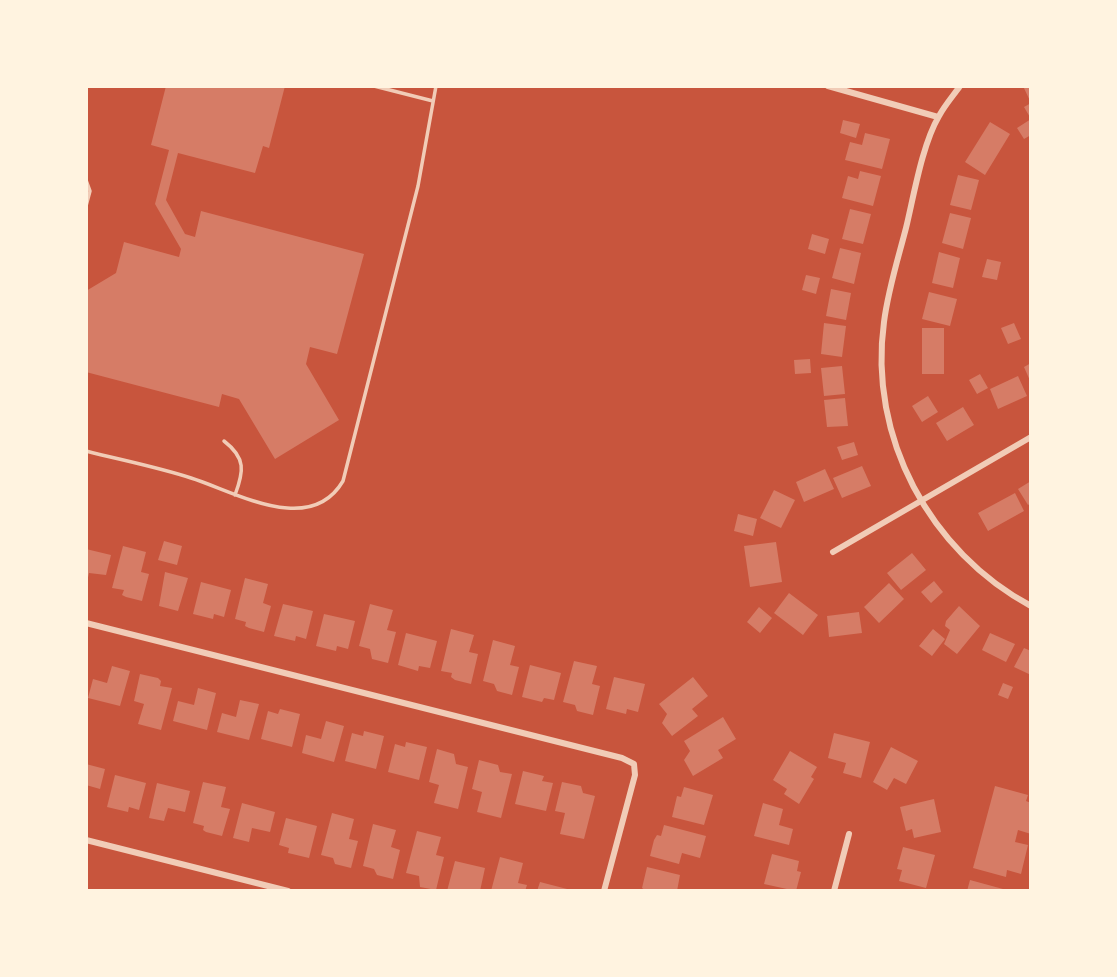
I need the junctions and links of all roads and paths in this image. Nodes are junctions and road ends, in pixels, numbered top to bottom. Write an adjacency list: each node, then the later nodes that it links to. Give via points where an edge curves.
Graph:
1 (374, 86): 5 (lane)
2 (436, 86): 5 (lane)
3 (828, 86): 6 (street)
4 (960, 86): 6 (street)
5 (433, 101): 12 (lane, via 418,186 343,481 334,496 307,507 287,509)
6 (937, 117): 13 (street, via 884,323 883,392 900,461)
7 (86, 180): 8 (lane, via 90,191)
8 (86, 206)
9 (1031, 437): 13 (street)
10 (224, 441): 12 (lane, via 237,450 242,461)
11 (86, 451): 12 (lane, via 191,478)
12 (235, 495)
13 (921, 500): 14 (street); 15 (street, via 961,553 1005,591)
14 (833, 552)
15 (1031, 606)
16 (86, 623): 20 (street, via 634,764 635,775)
17 (849, 834): 21 (street)
18 (86, 840): 19 (street)
19 (288, 891)
20 (604, 891)
21 (834, 891)

